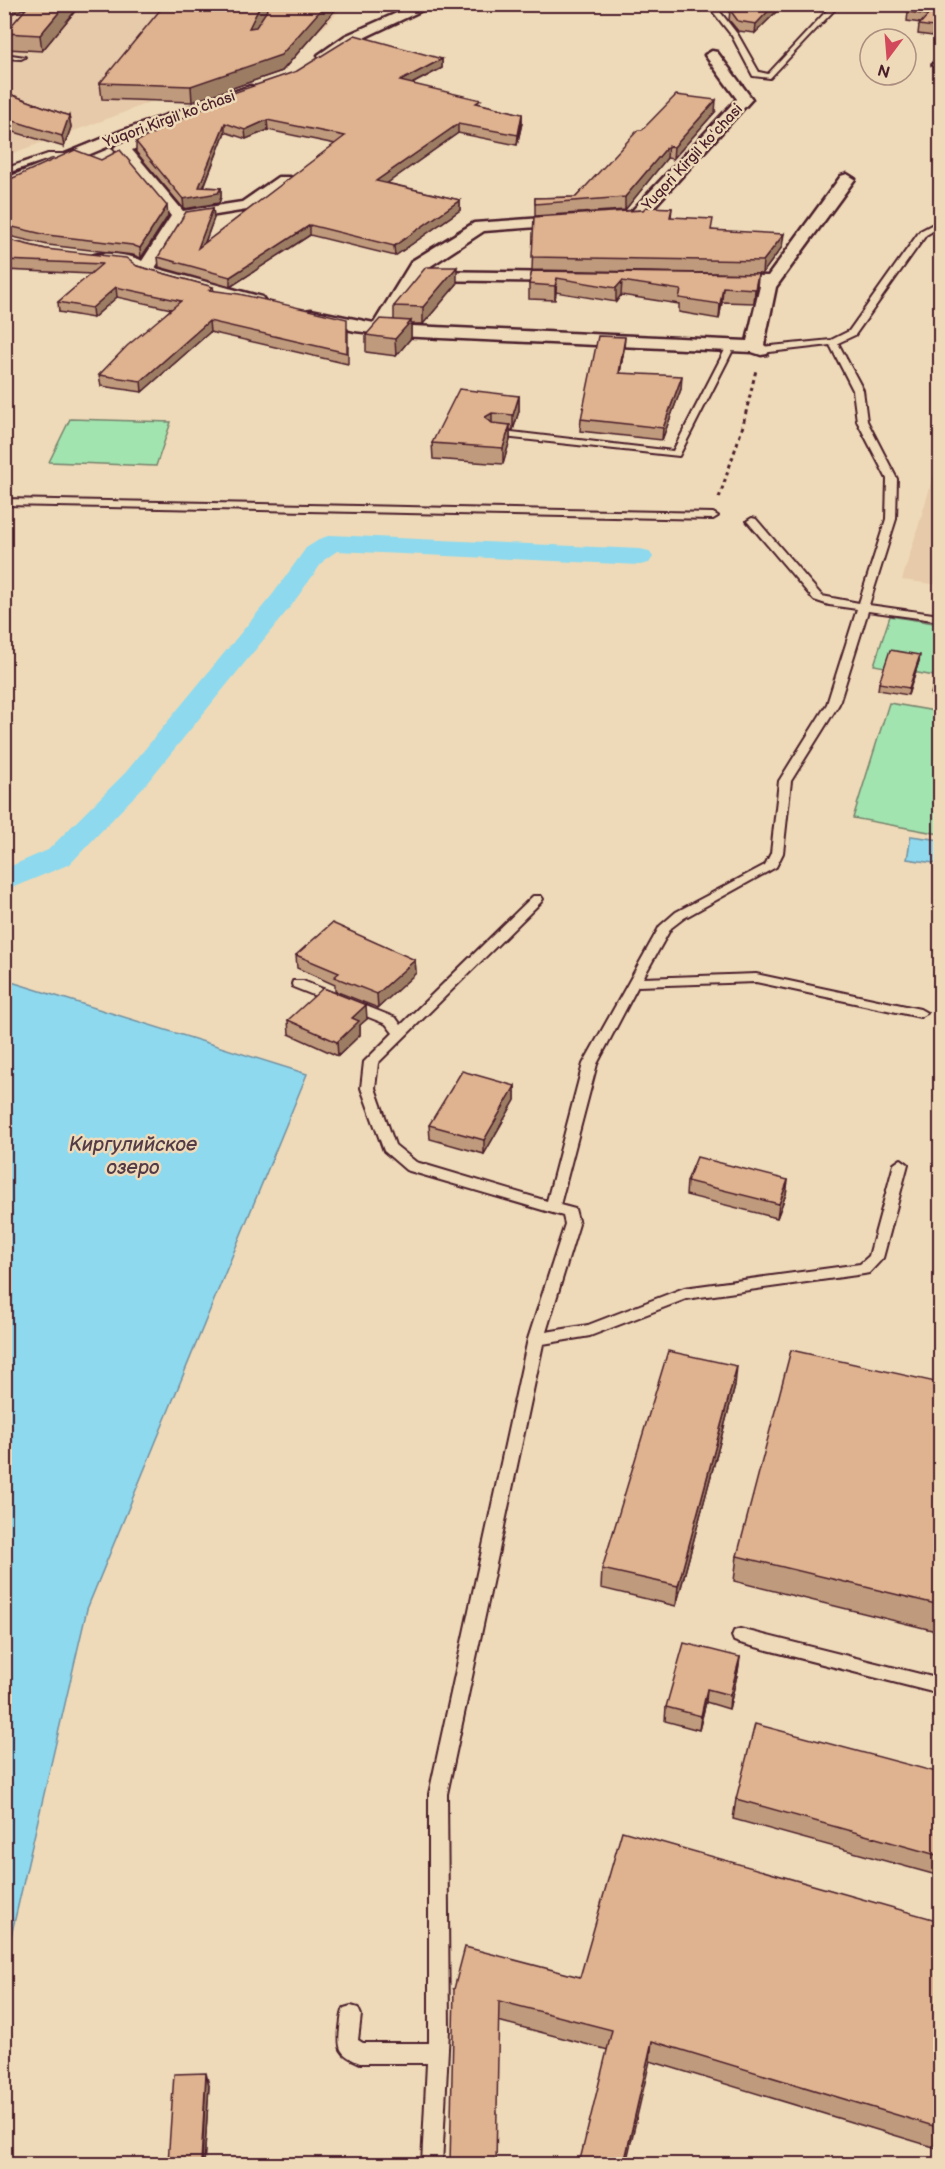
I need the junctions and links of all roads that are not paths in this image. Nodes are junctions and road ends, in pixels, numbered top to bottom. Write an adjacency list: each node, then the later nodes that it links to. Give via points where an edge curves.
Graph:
1 (429, 4): 7 (street, via 350,39)
2 (710, 4): 3 (lane, via 735,35 756,74 770,76)
3 (837, 4)
4 (712, 55): 17 (street, Yuqori Kirgil koʻchasi, via 745,99 636,217 480,226 418,265)
5 (4, 56): 6 (lane)
6 (21, 57)
7 (311, 63)
8 (67, 156): 9 (lane, via 51,156); 12 (street, Yuqori Kirgil koʻchasi); 13 (street, Yuqori Kirgil koʻchasi, via 147,125 263,92 122,148)
9 (4, 171)
10 (847, 179): 20 (street)
11 (284, 180): 13 (street, via 247,206)
12 (4, 185)
13 (179, 216): 16 (street)
14 (940, 225): 24 (lane, via 923,233 852,333)
15 (80, 256): 16 (street, via 133,262)
16 (145, 270): 21 (street)
17 (411, 276): 18 (street); 23 (street, Yuqori Kirgil koʻchasi)
18 (586, 279)
19 (703, 280): 20 (street)
20 (773, 281): 26 (street, via 768,287)
21 (275, 306)
22 (298, 312): 23 (street)
23 (379, 328): 25 (street)
24 (833, 342): 26 (lane); 31 (lane, via 858,390 862,421 892,479 891,519)
25 (730, 346): 26 (street); 27 (lane, via 676,454)
26 (758, 348)
27 (492, 433)
28 (4, 502): 29 (lane)
29 (713, 516)
30 (752, 521): 31 (lane, via 818,598)
31 (865, 607): 32 (lane); 36 (lane, via 832,704 785,781 777,853 770,867 666,926)
32 (940, 618)
33 (940, 684): 34 (lane)
34 (940, 697)
35 (537, 899): 39 (lane)
36 (634, 982): 38 (lane, via 756,978); 41 (lane, via 590,1064)
37 (298, 984): 39 (lane, via 391,1021)
38 (920, 1013)
39 (400, 1034): 41 (lane, via 371,1062 368,1088 389,1148 411,1166)
40 (901, 1164): 42 (lane, via 876,1258 864,1269 684,1294 590,1330)
41 (552, 1208): 42 (lane, via 570,1213 572,1224)
42 (536, 1339): 46 (lane, via 438,1794)
43 (740, 1636): 44 (lane)
44 (940, 1687)
45 (351, 2015): 46 (lane, via 348,2045 360,2053)
46 (437, 2053): 47 (lane)
47 (432, 2164)

